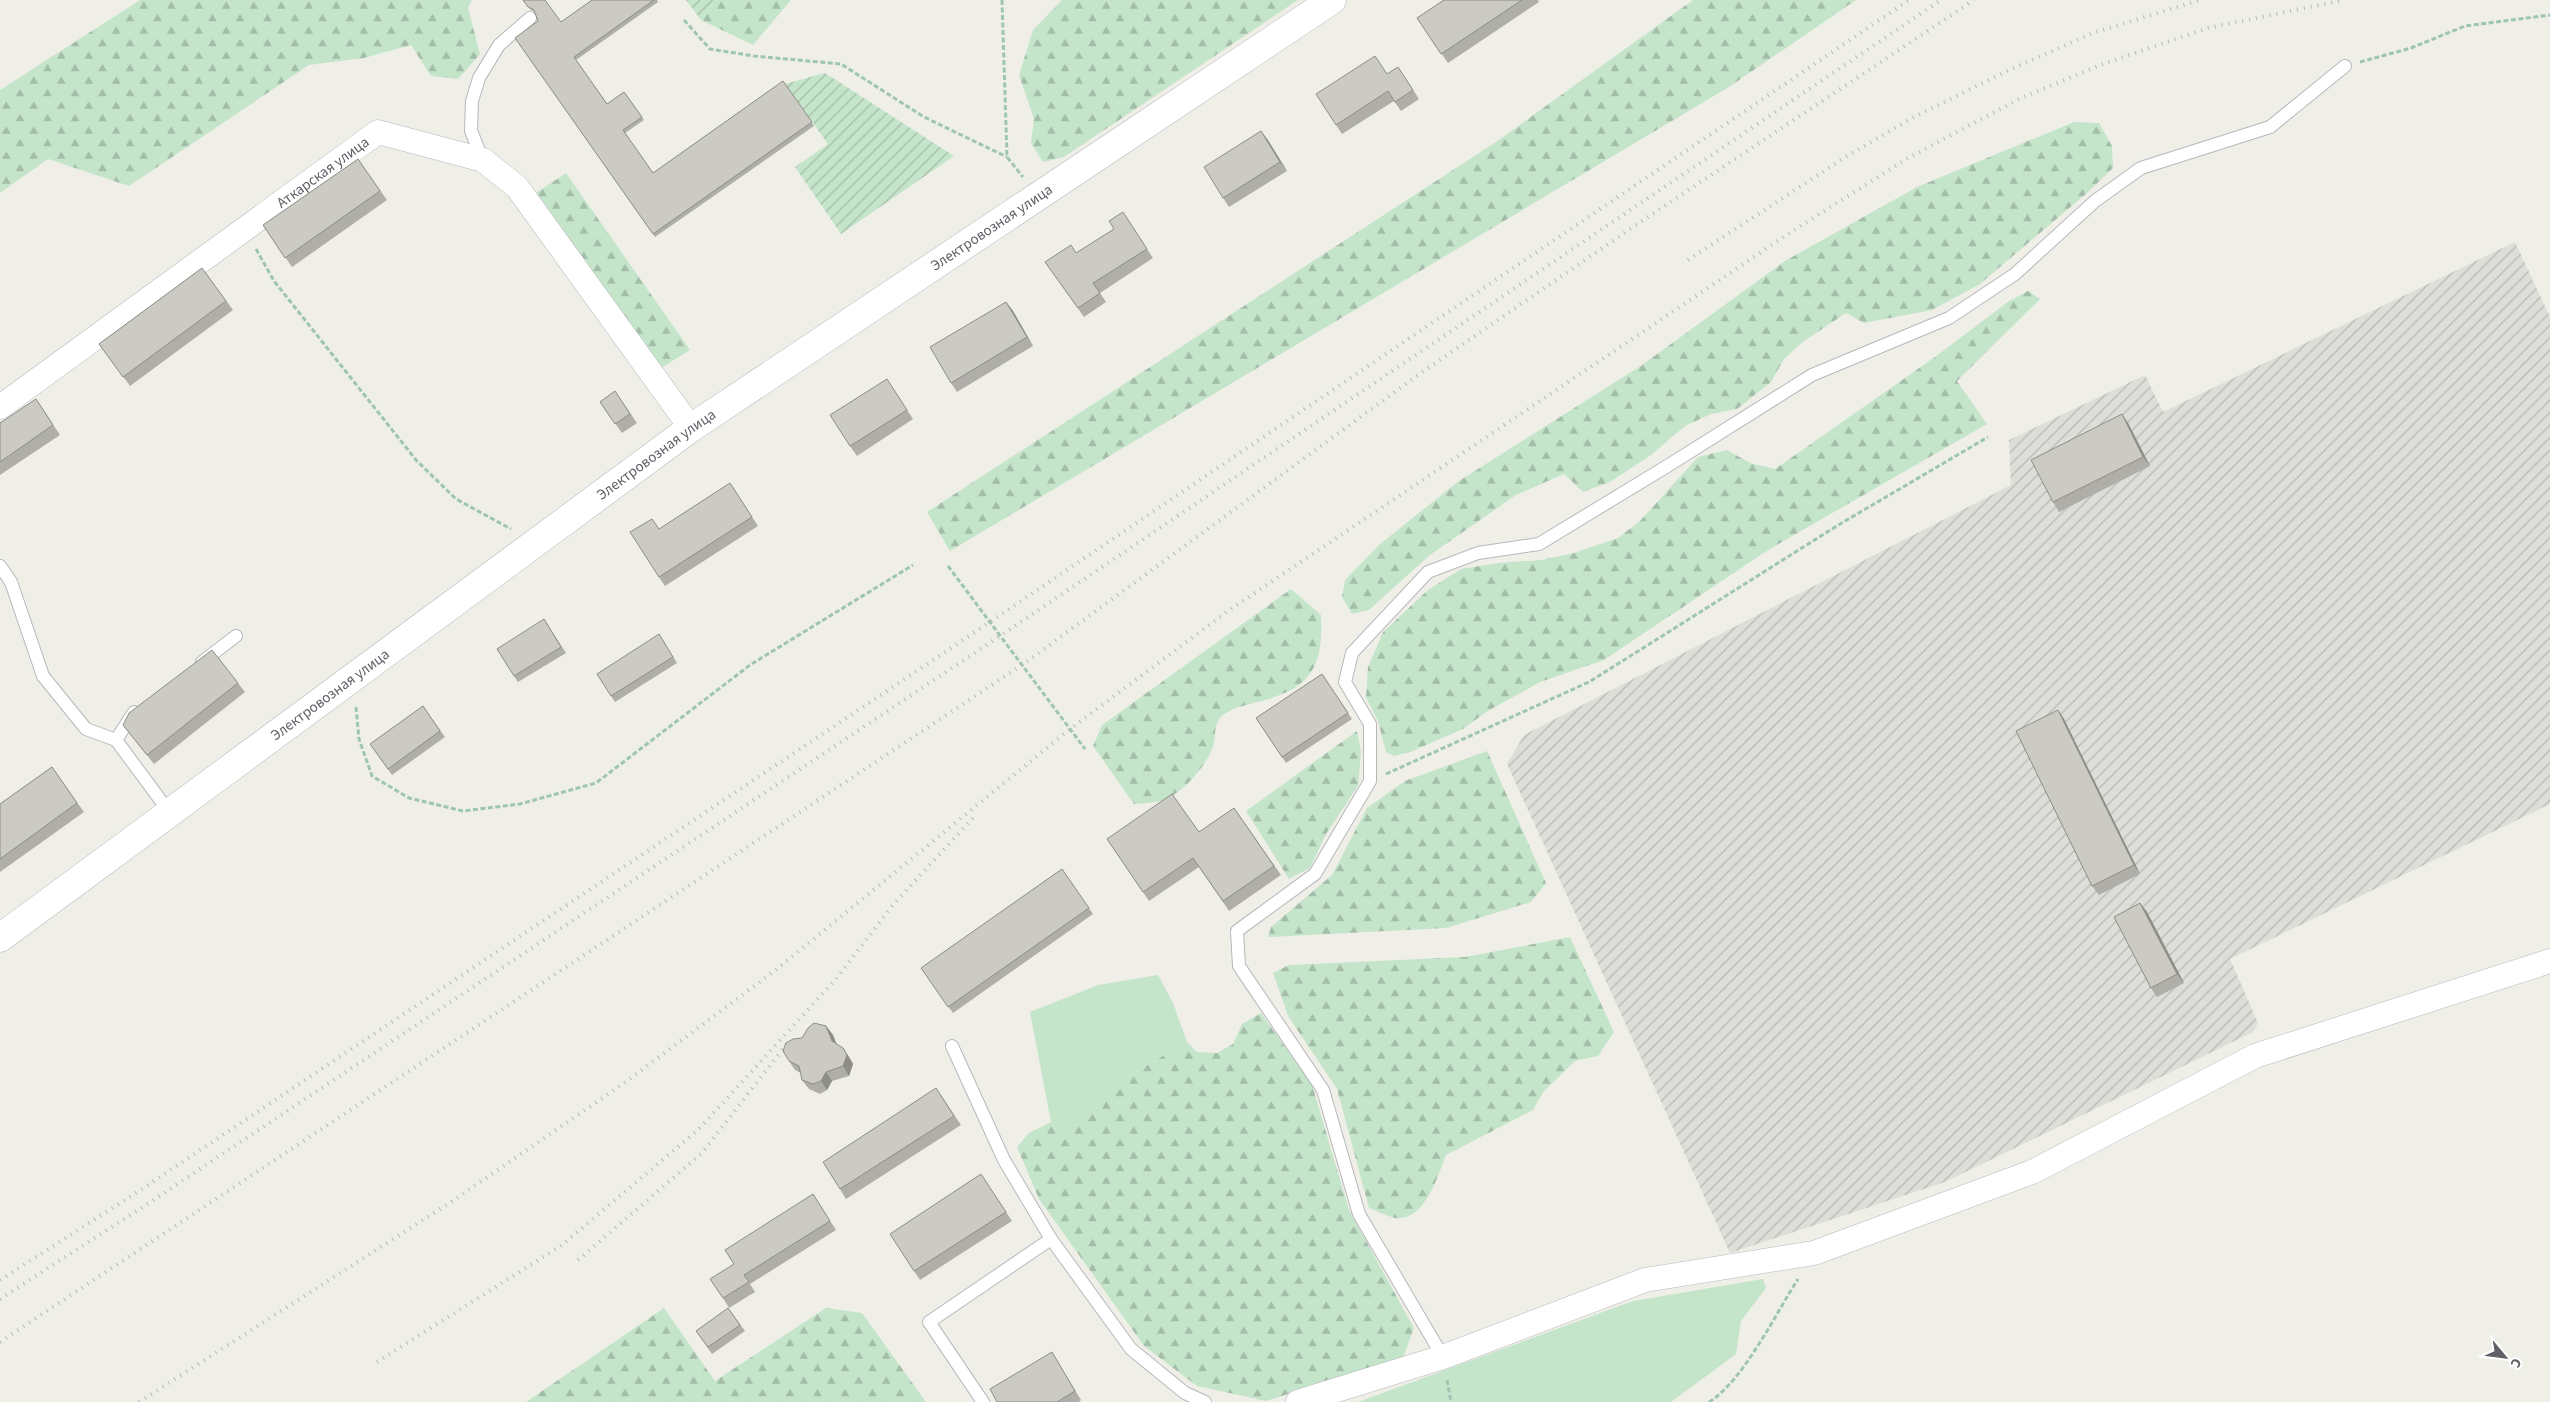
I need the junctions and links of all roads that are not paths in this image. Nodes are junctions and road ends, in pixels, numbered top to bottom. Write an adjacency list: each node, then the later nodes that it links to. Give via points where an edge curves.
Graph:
1 (1332, 0): 6 (street, Электровозная улица)
2 (530, 18): 4 (lane, via 499,45 479,78 472,101 471,130)
3 (2345, 66): 17 (lane, via 2270,126 2141,168 2095,201 2015,274 1949,318 1812,375 1539,544 1478,553 1428,572 1352,653 1346,682 1370,724 1370,782 1315,874 1237,931 1239,966 1323,1090 1359,1214)
4 (483, 160): 5 (street, Аткарская улица, via 378,132); 6 (street, Аткарская улица, via 518,187)
5 (0, 408)
6 (691, 428): 12 (street, Электровозная улица)
7 (0, 566): 11 (lane, via 11,582 42,676 86,730)
8 (236, 636): 9 (lane)
9 (188, 672)
10 (148, 702): 11 (lane, via 132,714)
11 (116, 740): 12 (lane)
12 (170, 813): 13 (street, Электровозная улица)
13 (0, 938)
14 (2550, 961): 17 (street, via 2255,1056 2032,1172 1814,1253 1645,1280)
15 (952, 1046): 16 (lane, via 1004,1160)
16 (1051, 1240): 18 (lane, via 929,1322); 19 (lane, via 1132,1349 1185,1393)
17 (1443, 1357): 20 (street)
18 (983, 1402)
19 (1206, 1402)
20 (1298, 1402)

